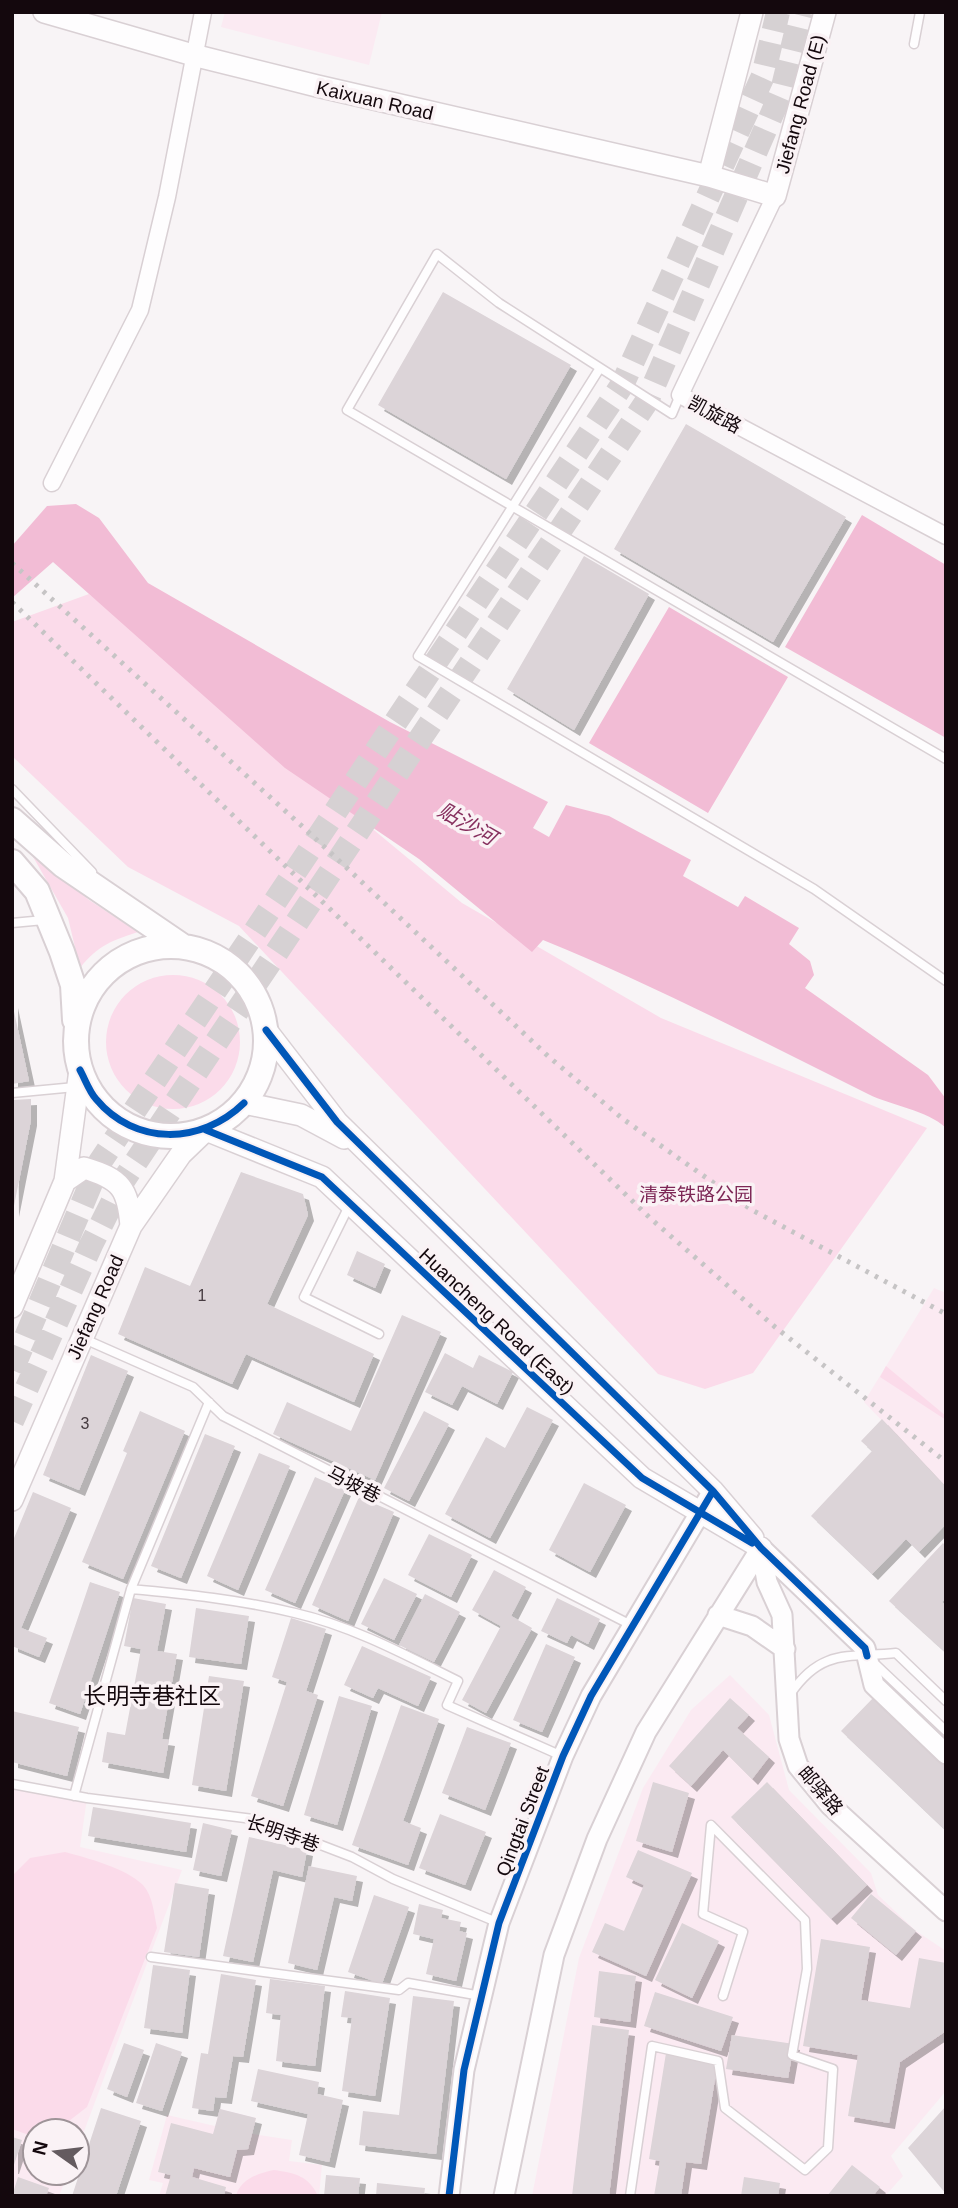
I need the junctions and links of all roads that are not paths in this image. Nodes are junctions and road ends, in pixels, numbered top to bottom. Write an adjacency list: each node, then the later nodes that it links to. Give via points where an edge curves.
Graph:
1 (44, 12): 7 (main road, Kaixuan Road)
2 (203, 12): 7 (street)
3 (752, 12): 8 (main road)
4 (825, 12): 9 (main road, Jiefang Road (E))
5 (920, 12): 6 (lane)
6 (914, 44)
7 (193, 55): 8 (main road, Kaixuan Road); 12 (street, via 140,310)
8 (709, 176): 9 (main road, Kaixuan Road)
9 (775, 196): 11 (street, 凯旋路)
10 (600, 368): 11 (lane, via 672,414); 13 (lane); 13 (lane, via 499,303 437,254 347,410)
11 (680, 395): 14 (street, 凯旋路)
12 (52, 483)
13 (511, 506): 15 (lane); 23 (lane, via 418,656 814,888)
14 (946, 536)
15 (946, 759)
16 (12, 789): 19 (lane)
17 (12, 820): 19 (main road)
18 (12, 862): 20 (main road, via 37,891)
19 (131, 913): 22 (main road)
20 (48, 920): 21 (lane); 25 (main road, via 74,985)
21 (12, 923)
22 (182, 946): 24 (main road, via 227,963 244,979 257,999); 25 (main road, via 151,947 121,960 98,980 82,1008)
23 (946, 981)
24 (266, 1030): 28 (main road, via 258,1081); 30 (main road, via 337,1122)
25 (76, 1039): 26 (main road)
26 (79, 1079): 27 (lane); 29 (main road, via 117,1119 135,1128 175,1136); 31 (main road)
27 (12, 1093)
28 (244, 1103): 29 (main road); 30 (main road, via 301,1115)
29 (205, 1130): 32 (main road, Huancheng Road (East), via 322,1177); 33 (main road, Jiefang Road, via 181,1154)
30 (375, 1159): 38 (main road, Huancheng Road (East))
31 (65, 1181): 33 (main road, via 85,1168 112,1176 129,1199); 34 (main road)
32 (350, 1204): 35 (lane, via 304,1297); 40 (main road, Huancheng Road (East), via 642,1478)
33 (131, 1226): 36 (main road, Jiefang Road)
34 (12, 1307)
35 (379, 1334)
36 (80, 1337): 37 (lane, 马坡巷, via 193,1387); 39 (main road, Jiefang Road)
37 (209, 1402): 42 (lane); 44 (lane, 马坡巷, via 223,1416)
38 (713, 1491): 40 (street, Qingtai Street); 41 (main road, Huancheng Road (East))
39 (12, 1500)
40 (699, 1514): 41 (main road, Huancheng Road (East)); 44 (street, Qingtai Street)
41 (761, 1548): 43 (street); 45 (street, 邮驿路, via 767,1582 782,1615); 46 (street, Huancheng Road (East), via 865,1648)
42 (131, 1589): 51 (lane, via 298,1613 382,1643 458,1681 447,1705); 53 (lane)
43 (718, 1615): 45 (street, via 752,1626); 60 (street, via 646,1732 597,1839 554,1955)
44 (633, 1626): 51 (street, Qingtai Street, via 591,1696)
45 (785, 1649): 47 (street, 邮驿路)
46 (867, 1656): 47 (lane, via 831,1657 799,1681); 48 (lane, via 897,1653); 49 (lane, Huancheng Road (East)); 50 (street, Huancheng Road (East), via 874,1685)
47 (787, 1698): 54 (street, 邮驿路, via 789,1739 798,1766 830,1805)
48 (946, 1701)
49 (946, 1731)
50 (946, 1754)
51 (563, 1756): 55 (street, Qingtai Street)
52 (12, 1784): 53 (lane, 长明寺巷)
53 (74, 1796): 55 (lane, 长明寺巷, via 253,1819 352,1857 393,1880)
54 (946, 1911)
55 (499, 1923): 57 (street, Qingtai Street)
56 (151, 1957): 57 (lane, via 399,1990 408,1983)
57 (482, 1996): 59 (street, Qingtai Street, via 464,2070)
58 (723, 1996): 61 (lane, via 743,1932 703,1914 711,1825 805,1920 807,1969 792,2055 833,2069 828,2148 805,2170 725,2108 718,2061 652,2046)
59 (449, 2196)
60 (504, 2196)
61 (630, 2196)

